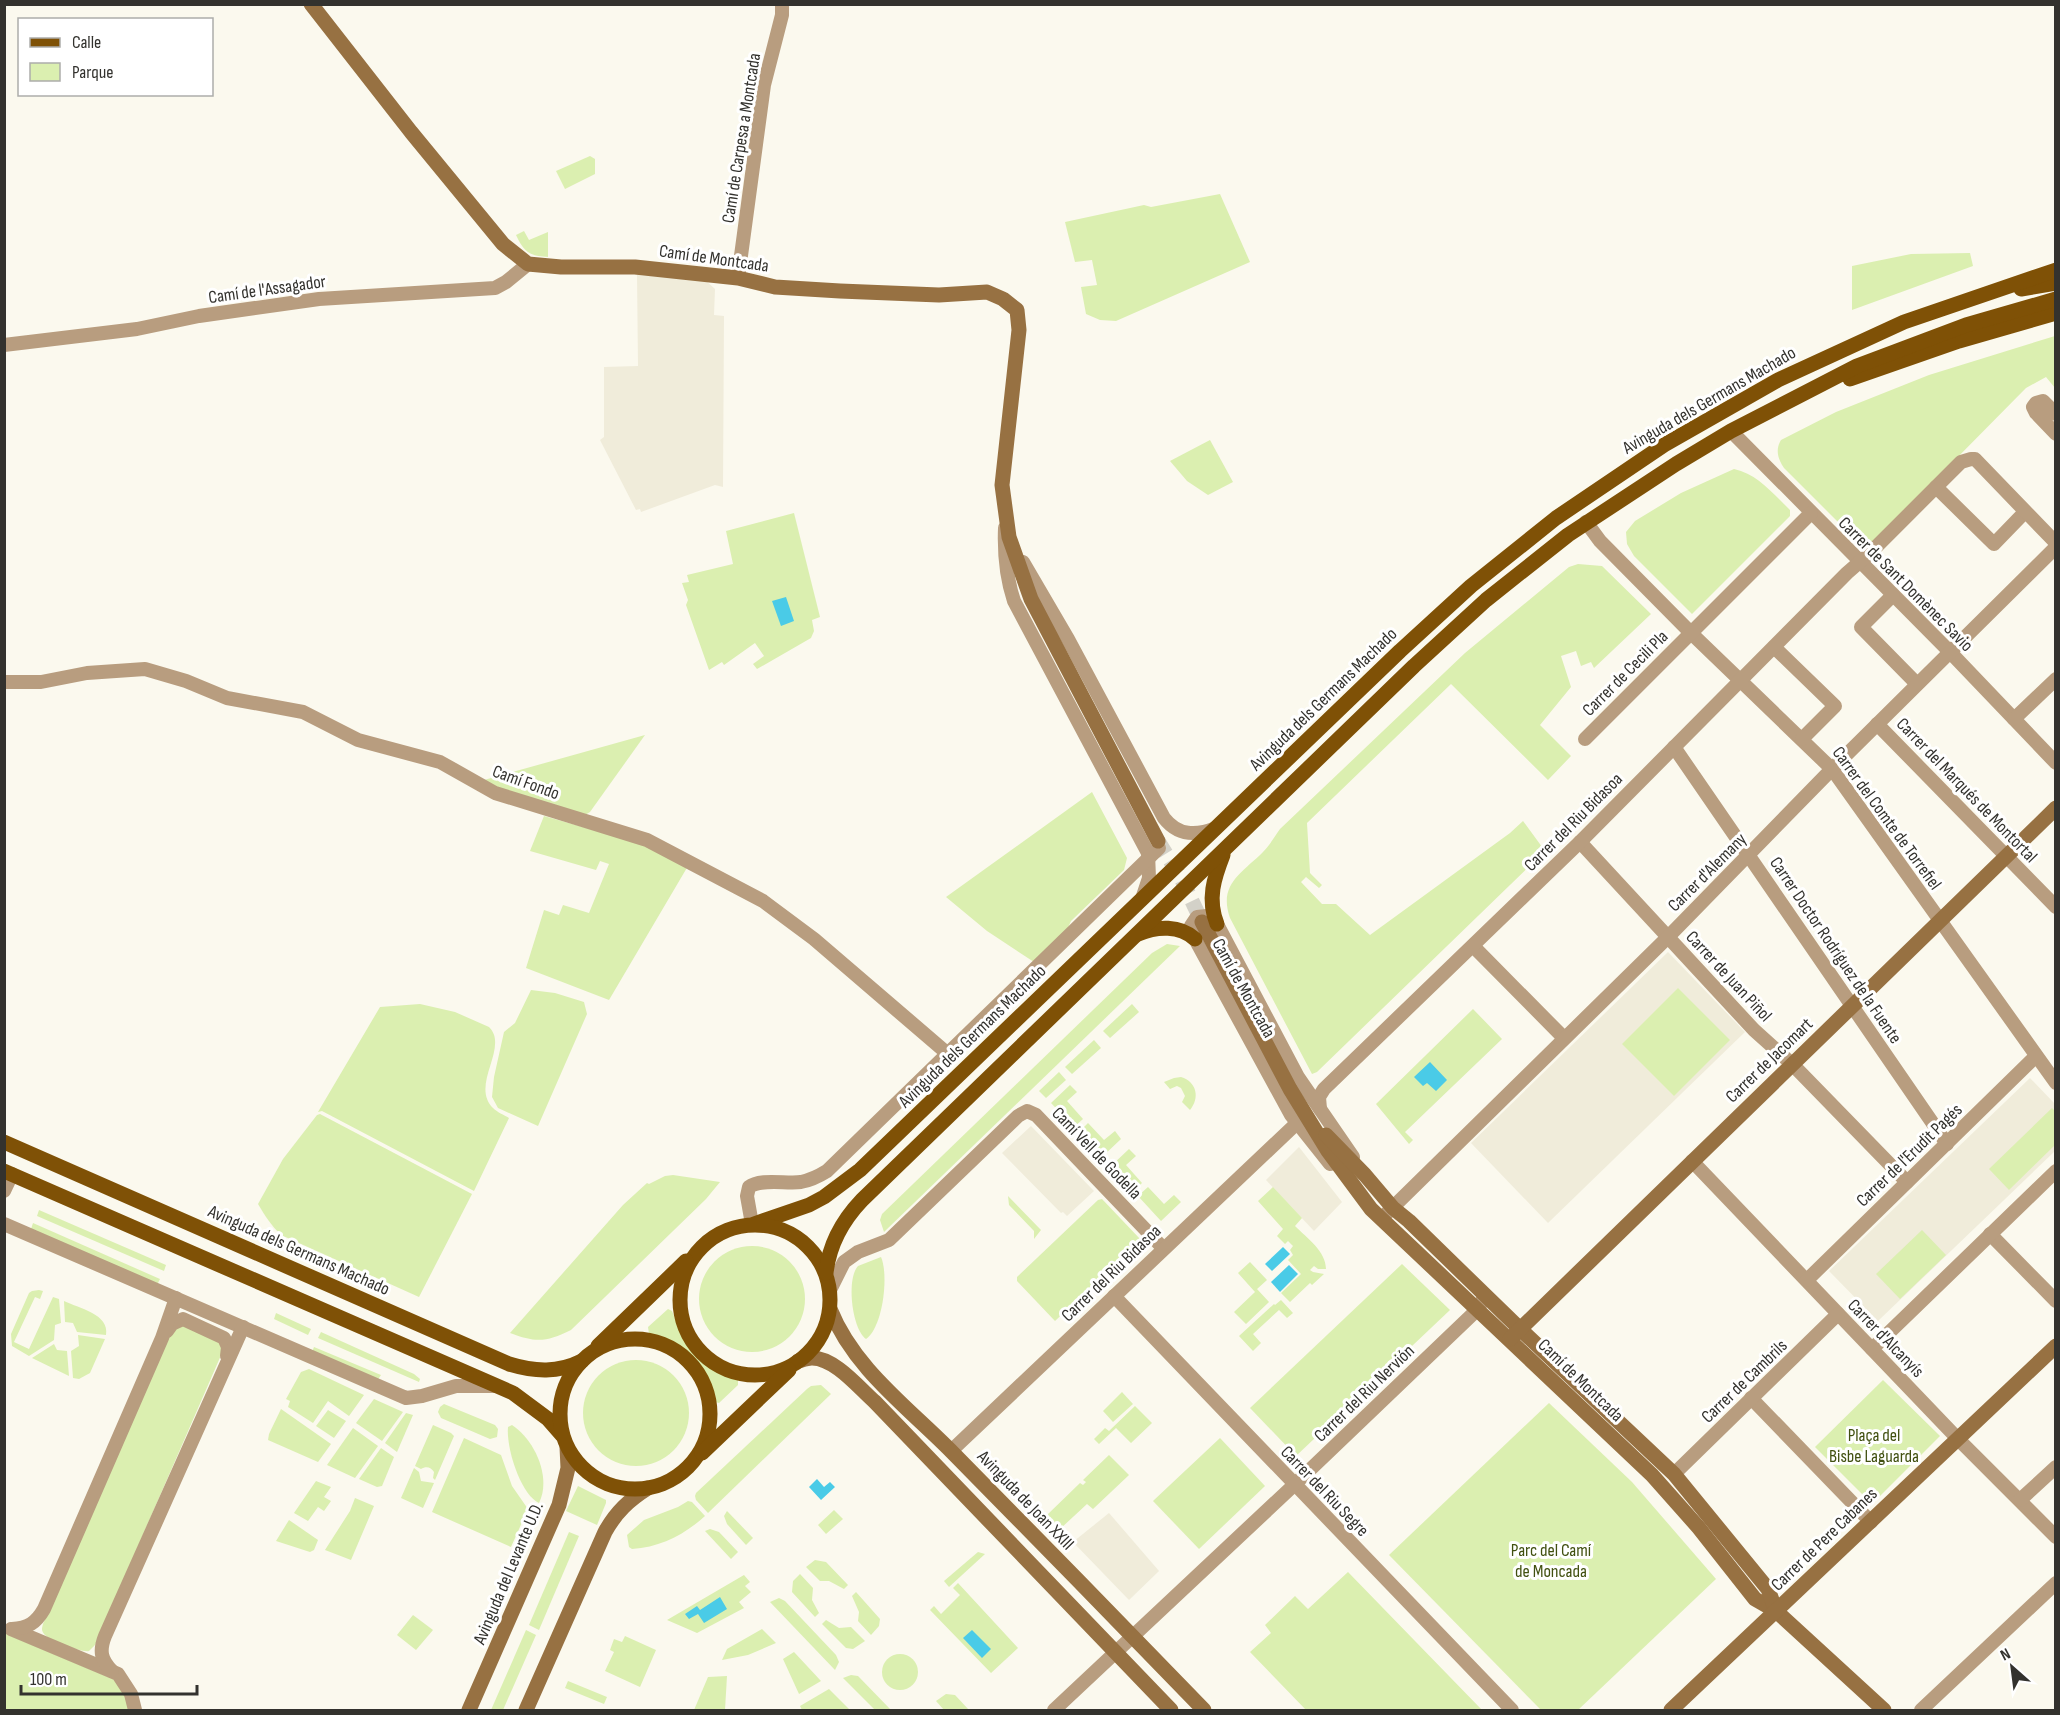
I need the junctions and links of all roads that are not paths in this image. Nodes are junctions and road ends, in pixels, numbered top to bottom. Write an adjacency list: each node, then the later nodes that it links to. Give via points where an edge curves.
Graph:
1 (311, 4): 3 (street, via 503,244)
2 (782, 4): 5 (street, Camí de Carpesa a Montcada, via 758,120)
3 (528, 264): 5 (street, Camí de Montcada, via 635,267); 10 (street, Camí de l'Assagador, via 495,288 319,299 137,329)
4 (2055, 270): 7 (main road, Avinguda dels Germans Machado)
5 (738, 278): 18 (street, Camí de Montcada, via 774,287 840,291 939,296 987,292 1017,310 1019,330 1002,485)
6 (2055, 282): 7 (main road, Avinguda dels Germans Machado)
7 (1985, 295): 40 (main road, Avinguda dels Germans Machado, via 1904,322 1778,380 1664,445 1576,503 1471,586)
8 (2055, 299): 11 (main road, via 1901,349 1857,366)
9 (2055, 313): 11 (main road)
10 (4, 345)
11 (1818, 388): 13 (main road)
12 (2055, 414): 14 (street, via 2043,401 2033,407)
13 (1731, 431): 17 (street, Carrer de Sant Domènec Savio); 19 (main road)
14 (2055, 434)
15 (1936, 487): 16 (street, via 1961,462 1975,459); 16 (street, via 1994,544); 22 (street)
16 (2025, 512): 21 (street)
17 (1811, 513): 22 (street, Carrer de Sant Domènec Savio); 24 (street)
18 (1005, 520): 20 (street, Camí de Montcada); 42 (street, Camí de Montcada, via 1005,564 1014,601)
19 (1586, 522): 24 (street, Carrer del Comte de Torrefiel); 43 (main road, via 1486,600)
20 (1010, 537): 39 (street, Camí de Montcada); 42 (street, Camí de Montcada, via 1031,599)
21 (2055, 545): 26 (street, Carrer d'Alemany)
22 (1859, 561): 23 (street, Carrer de Sant Domènec Savio); 25 (street, Carrer del Riu Bidasoa)
23 (1893, 595): 26 (street, Carrer de Sant Domènec Savio); 30 (street, via 1861,627)
24 (1691, 633): 28 (street, Carrer del Comte de Torrefiel); 33 (street, Carrer de Cecili Pla)
25 (1773, 647): 28 (street, Carrer del Riu Bidasoa); 34 (street, via 1835,706)
26 (1950, 652): 30 (street, Carrer d'Alemany); 31 (street, Carrer de Sant Domènec Savio)
27 (2055, 679): 31 (street)
28 (1740, 680): 34 (street, Carrer del Comte de Torrefiel); 35 (street, Carrer del Riu Bidasoa)
29 (4, 682): 59 (street, Camí Fondo, via 41,682 87,673 146,669 227,698 303,712 358,740 440,762 495,793 647,840 762,901 814,939)
30 (1917, 684): 32 (street, Carrer d'Alemany)
31 (2014, 719): 36 (street, Carrer de Sant Domènec Savio)
32 (1877, 724): 37 (street, Carrer d'Alemany); 45 (street, Carrer del Marqués de Montortal)
33 (1585, 739)
34 (1802, 739): 37 (street, Carrer del Comte de Torrefiel)
35 (1674, 747): 41 (street, Carrer del Riu Bidasoa); 44 (street, Carrer Doctor Rodríguez de la Fuente)
36 (2055, 763)
37 (1832, 769): 44 (street, Carrer d'Alemany); 51 (street, Carrer del Comte de Torrefiel)
38 (2055, 808): 45 (street, Carrer de Jacomart)
39 (1164, 818): 40 (street, via 1180,832); 42 (street, via 1168,837)
40 (1216, 828): 49 (main road, Avinguda dels Germans Machado)
41 (1580, 842): 54 (street, Carrer de Juan Piñol); 56 (street, Carrer del Riu Bidasoa)
42 (1153, 844): 46 (street, Camí de Montcada)
43 (1226, 848): 52 (main road, via 1212,886); 53 (main road)
44 (1750, 856): 54 (street, Carrer d'Alemany); 57 (street, Carrer Doctor Rodríguez de la Fuente)
45 (2006, 856): 50 (street, Carrer del Marqués de Montortal); 51 (street, Carrer de Jacomart)
46 (1149, 858): 47 (street); 48 (street, Camí de Montcada)
47 (1134, 872): 48 (street, via 1144,868); 59 (street)
48 (1150, 875): 49 (street, Camí de Montcada)
49 (1140, 902): 73 (main road, Avinguda dels Germans Machado, via 851,1178 808,1205)
50 (2055, 907)
51 (1940, 921): 57 (street, Carrer de Jacomart); 60 (street, Carrer del Comte de Torrefiel)
52 (1209, 923): 55 (street, Camí de Montcada, via 1207,916 1197,917 1191,926); 63 (street, Camí de Montcada, via 1290,1089)
53 (1136, 935): 55 (main road, via 1172,928); 78 (main road, via 854,1209 831,1250)
54 (1668, 937): 58 (street, Carrer d'Alemany); 61 (street, Carrer de Juan Piñol, via 1754,1030)
55 (1195, 939): 63 (street, Camí de Montcada)
56 (1473, 946): 58 (street); 63 (street, Carrer del Riu Bidasoa, via 1324,1089)
57 (1852, 1006): 61 (street, Carrer de Jacomart); 65 (street, Carrer Doctor Rodríguez de la Fuente)
58 (1564, 1038): 71 (street, Carrer d'Alemany)
59 (948, 1054): 73 (street, via 827,1171 804,1181 759,1182 749,1187)
60 (2036, 1056): 62 (street, Carrer del Comte de Torrefiel); 65 (street, Carrer de l'Erudit Pagés)
61 (1793, 1065): 66 (street, Carrer de Jacomart); 69 (street, Carrer de Juan Piñol)
62 (2055, 1083)
63 (1308, 1115): 71 (street, Camí de Montcada); 72 (street, Camí de Montcada, via 1351,1184); 77 (street, Carrer del Riu Bidasoa)
64 (4, 1142): 92 (main road, Avinguda dels Germans Machado, via 509,1364 555,1370)
65 (1947, 1144): 69 (street, Carrer de l'Erudit Pagés)
66 (1692, 1161): 79 (street, Carrer d'Alcanyís); 88 (street, Carrer de Jacomart)
67 (2055, 1171): 75 (street)
68 (8, 1172): 70 (street); 95 (main road)
69 (1907, 1182): 79 (street, Carrer de l'Erudit Pagés)
70 (4, 1191)
71 (1393, 1208): 72 (street, Carrer d'Alemany); 84 (street, Camí de Montcada, via 1410,1221)
72 (1381, 1219): 84 (street, Camí de Montcada)
73 (753, 1224): 76 (main road, via 728,1229); 78 (main road, via 776,1227 796,1236 816,1255)
74 (7, 1227): 82 (street)
75 (1990, 1234): 83 (street); 91 (street)
76 (706, 1242): 92 (main road, Avinguda dels Germans Machado); 93 (main road, via 690,1260 680,1290 682,1321 694,1344 712,1362 747,1375 773,1373)
77 (1163, 1248): 80 (street, Camí Vell de Godella, via 1036,1115 1027,1111 889,1240 844,1262); 81 (street, Carrer del Riu Bidasoa)
78 (826, 1273): 80 (main road)
79 (1807, 1280): 86 (street, Carrer d'Alcanyís)
80 (830, 1290): 85 (main road)
81 (1114, 1296): 99 (street, Carrer del Riu Bidasoa); 103 (street, Carrer del Riu Segre)
82 (176, 1299): 87 (street); 89 (street)
83 (2055, 1301)
84 (1481, 1302): 88 (street, Camí de Montcada); 103 (street, Carrer del Riu Nervión)
85 (830, 1309): 93 (main road, via 822,1334); 99 (street, Avinguda de Joan XXIII, via 858,1359)
86 (1839, 1314): 91 (street, Carrer d'Alcanyís); 96 (street, Carrer de Cambrils)
87 (243, 1327): 94 (street); 95 (street, via 406,1398 456,1386)
88 (1515, 1334): 102 (street, Camí de Montcada); 109 (street, Camí de Montcada, via 1652,1475 1755,1599)
89 (162, 1338): 94 (street, via 172,1324 183,1319 224,1338 228,1347); 110 (street, via 44,1609 31,1625)
90 (2055, 1346): 97 (street, Carrer de Pere Cabanes)
91 (1872, 1349): 97 (street, Carrer d'Alcanyís)
92 (584, 1358): 98 (main road, via 572,1373 560,1403); 100 (main road, via 613,1342 642,1339 682,1355 701,1377 710,1405 707,1434)
93 (797, 1362): 100 (main road); 112 (street, via 812,1358 826,1361 845,1374)
94 (225, 1364): 113 (street, via 105,1636 101,1654)
95 (497, 1386): 98 (main road, via 540,1413)
96 (1751, 1398): 102 (street, Carrer de Cambrils); 106 (street)
97 (1958, 1439): 105 (street, Carrer d'Alcanyís); 106 (street, Carrer de Pere Cabanes)
98 (565, 1441): 104 (main road, via 595,1478 621,1488); 115 (street, Avinguda del Levante U.D., via 568,1468 559,1505)
99 (951, 1451): 111 (street, Avinguda de Joan XXIII)
100 (694, 1460): 104 (main road, via 681,1473)
101 (2055, 1467): 105 (street)
102 (1674, 1474): 109 (street, Camí de Montcada, via 1768,1589)
103 (1294, 1485): 111 (street, Carrer del Riu Nervión); 120 (street, Carrer del Riu Segre)
104 (648, 1488): 116 (street, via 630,1499 606,1532)
105 (2020, 1500): 107 (street, Carrer d'Alcanyís)
106 (1870, 1522): 109 (street, Carrer de Pere Cabanes)
107 (2055, 1537)
108 (2055, 1583): 123 (street)
109 (1776, 1611): 121 (street, Carrer de Pere Cabanes); 122 (street, Camí de Montcada)
110 (8, 1628): 113 (street)
111 (1133, 1636): 112 (street, Carrer del Riu Nervión); 119 (street, Avinguda de Joan XXIII)
112 (1115, 1653): 117 (street, Carrer del Riu Nervión); 118 (street)
113 (112, 1671): 114 (street, via 131,1694)
114 (135, 1710)
115 (469, 1710)
116 (526, 1710)
117 (1054, 1710)
118 (1171, 1710)
119 (1204, 1710)
120 (1512, 1710)
121 (1671, 1710)
122 (1884, 1710)
123 (1921, 1710)

